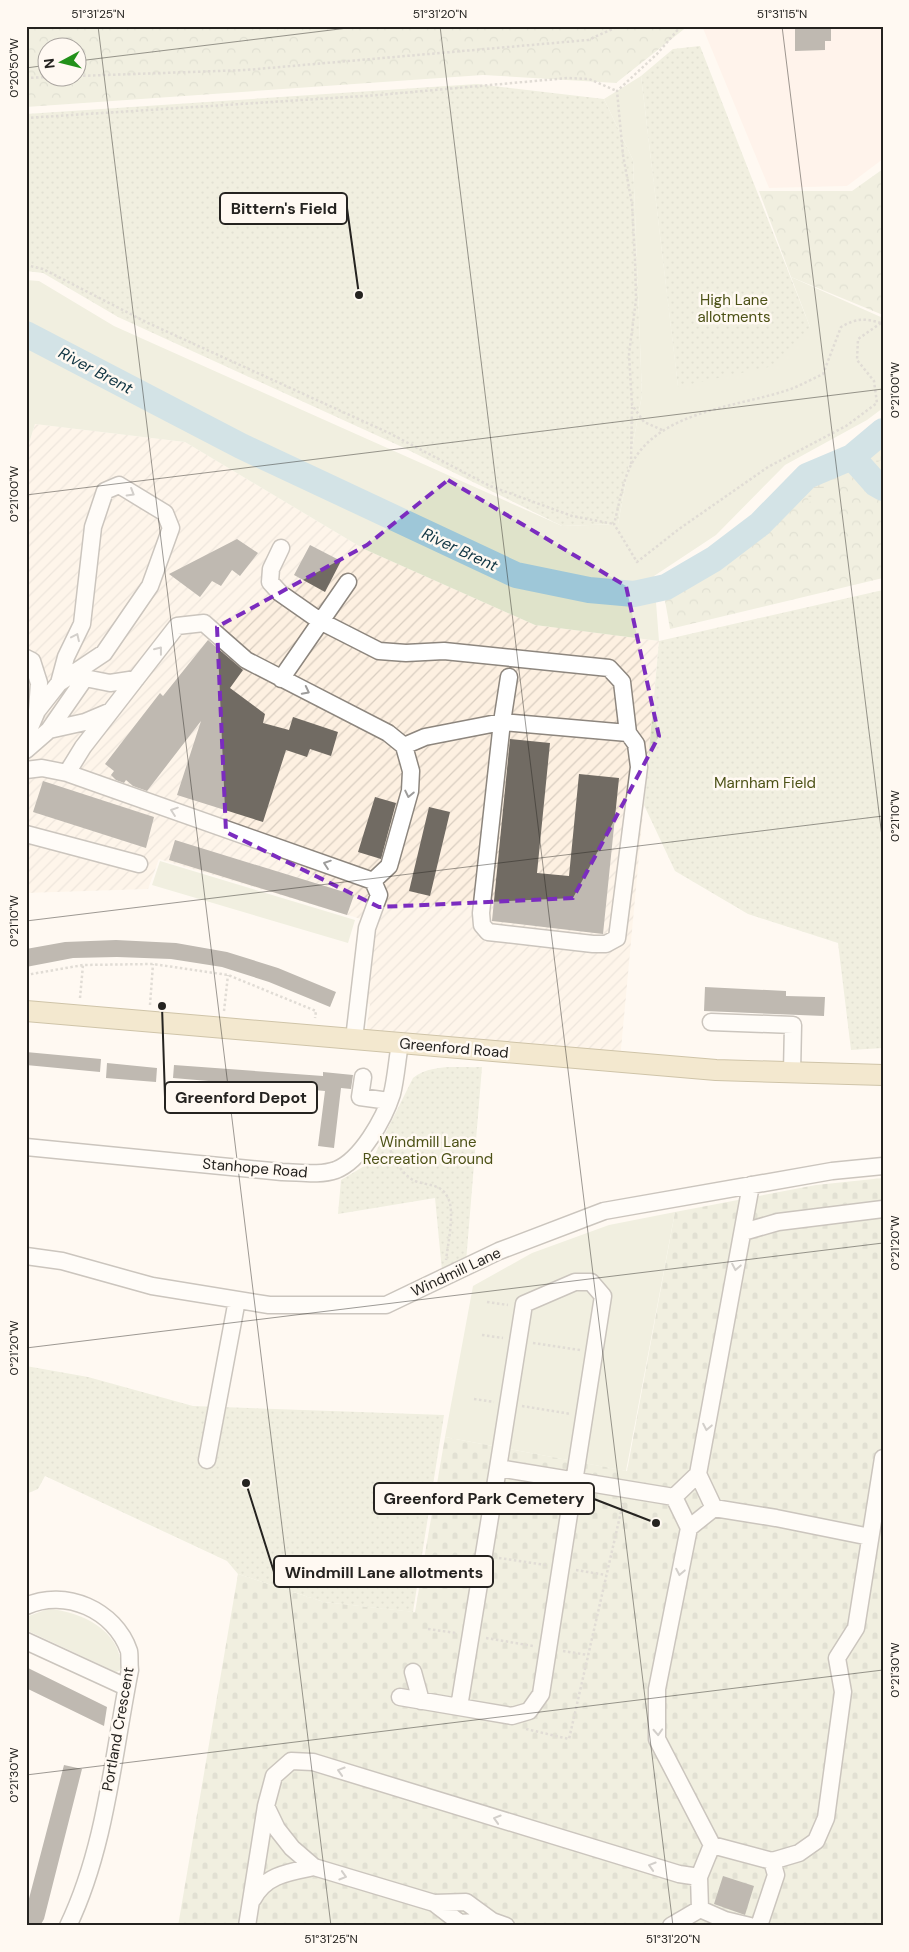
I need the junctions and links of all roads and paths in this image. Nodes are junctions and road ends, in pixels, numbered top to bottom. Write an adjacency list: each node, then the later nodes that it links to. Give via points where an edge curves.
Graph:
1 (619, 26): 3 (path, via 588,40 246,70)
2 (682, 26): 4 (path)
3 (88, 76)
4 (617, 91): 5 (path, via 589,79 568,78 379,95); 8 (path, via 622,155 632,204 635,260 636,300 629,354)
5 (26, 118)
6 (26, 264): 11 (path, via 43,269 148,323 389,433 490,486 572,516)
7 (882, 323): 9 (path, via 863,318 841,327 823,374 789,389 706,411); 11 (path, via 858,339 857,360 874,381 876,403 846,426 768,466 637,562)
8 (632, 405): 9 (path, via 644,422); 10 (path)
9 (662, 430): 10 (path)
10 (631, 465): 11 (path)
11 (614, 524)
12 (281, 548): 14 (street, via 271,568 270,582)
13 (348, 582): 14 (street)
14 (320, 622): 18 (street); 24 (street, via 380,651 444,651 609,668 622,682)
15 (26, 658): 20 (street, via 32,661 39,683)
16 (509, 677): 22 (street)
17 (136, 678): 18 (street, one-way to 18, via 177,626 204,623 246,660); 21 (street); 23 (street, via 110,683 85,678)
18 (281, 679): 26 (street, one-way to 26, via 388,733)
19 (59, 683): 19 (street, one-way to 19, via 66,657 82,624 93,527 105,491 119,485 165,513 171,528 150,586 104,653); 20 (street)
20 (37, 711): 25 (street)
21 (111, 711): 23 (street, via 85,722); 29 (street)
22 (502, 722): 24 (street); 24 (street, via 482,926 488,932 593,944 606,944 617,938 639,766 636,744); 26 (street, via 425,737)
23 (48, 730): 27 (street)
24 (628, 733)
25 (26, 737)
26 (404, 746): 32 (street, one-way to 32, via 411,771 410,791 389,866)
27 (26, 750)
28 (26, 770): 29 (street, via 42,768)
29 (67, 773): 32 (street, one-way to 29)
30 (26, 834): 31 (street)
31 (139, 864)
32 (373, 881): 43 (street, via 379,895 367,928)
33 (153, 964): 34 (path); 36 (path); 39 (path)
34 (83, 965): 35 (path); 38 (path)
35 (26, 975)
36 (228, 975): 41 (path); 42 (path, via 316,1011)
37 (26, 1010): 38 (main road, Greenford Road)
38 (79, 1015): 39 (main road, Greenford Road)
39 (148, 1021): 41 (main road, Greenford Road)
40 (711, 1022): 45 (street, via 793,1026)
41 (223, 1028): 42 (main road, Greenford Road)
42 (314, 1036): 43 (main road, Greenford Road)
43 (354, 1039): 44 (main road, Greenford Road)
44 (400, 1044): 45 (main road, Greenford Road, via 716,1070); 48 (street, Stanhope Road)
45 (792, 1072): 46 (main road, Greenford Road)
46 (883, 1075)
47 (362, 1077): 48 (street, via 360,1097)
48 (389, 1101): 49 (street, Stanhope Road)
49 (376, 1126): 50 (street, Stanhope Road, via 366,1145 350,1161 336,1170 319,1173); 56 (path, via 385,1134 396,1163 414,1181 438,1186 448,1198 451,1210 445,1267)
50 (26, 1147)
51 (883, 1166): 52 (street, Windmill Lane)
52 (752, 1185): 54 (street); 56 (street, Windmill Lane, via 604,1211)
53 (883, 1208): 54 (street, via 778,1222)
54 (743, 1232): 69 (street, one-way to 69)
55 (26, 1256): 57 (street, Windmill Lane, via 62,1261 152,1286)
56 (450, 1275): 57 (street, Windmill Lane, via 386,1305 269,1306)
57 (237, 1300): 67 (street)
58 (487, 1302): 59 (path)
59 (523, 1307): 61 (street); 62 (street, via 575,1282 592,1282 604,1296)
60 (482, 1335): 61 (path)
61 (518, 1340): 62 (path); 64 (street)
62 (594, 1353): 65 (street)
63 (474, 1398): 64 (path)
64 (508, 1404): 65 (path); 68 (street)
65 (584, 1416): 70 (street)
66 (883, 1458): 75 (street)
67 (207, 1460)
68 (498, 1468): 70 (street); 76 (street)
69 (698, 1474): 72 (street); 73 (street)
70 (574, 1481): 71 (street); 77 (street)
71 (626, 1490): 72 (street); 78 (path)
72 (674, 1497): 74 (street)
73 (714, 1508): 74 (street); 75 (street)
74 (689, 1528): 92 (street, one-way to 92, via 657,1689 658,1739)
75 (870, 1537): 93 (street, via 856,1628 837,1658 843,1692 826,1818 816,1840 799,1853)
76 (484, 1556): 77 (path); 81 (street)
77 (561, 1567): 78 (path); 83 (street)
78 (606, 1575): 84 (path)
79 (26, 1606): 86 (street, Portland Crescent, via 69,1600 91,1607 120,1635 129,1652 130,1670)
80 (428, 1629): 81 (path)
81 (470, 1635): 83 (path); 89 (street)
82 (26, 1641): 86 (street)
83 (548, 1648): 84 (path); 90 (street, via 541,1694 529,1711)
84 (588, 1655): 90 (path, via 569,1739 511,1725)
85 (413, 1672): 88 (street)
86 (126, 1687): 100 (street, Portland Crescent, via 101,1828 86,1882)
87 (400, 1698): 88 (street)
88 (421, 1701): 89 (street)
89 (459, 1707): 90 (street)
90 (512, 1716)
91 (266, 1806): 94 (street, via 277,1829 292,1848); 95 (street, one-way to 91, via 679,1874 314,1762 291,1761 274,1776); 96 (street)
92 (712, 1845): 93 (street); 95 (street)
93 (772, 1861): 104 (street, via 776,1875)
94 (314, 1867): 96 (street, via 281,1874 260,1887); 98 (street, one-way to 98, via 434,1903 460,1923)
95 (700, 1877): 97 (street)
96 (250, 1906): 101 (street)
97 (700, 1909): 99 (street); 102 (street)
98 (499, 1923)
99 (724, 1923): 103 (street)
100 (68, 1926)
101 (247, 1926)
102 (671, 1926)
103 (750, 1926)
104 (759, 1926)

